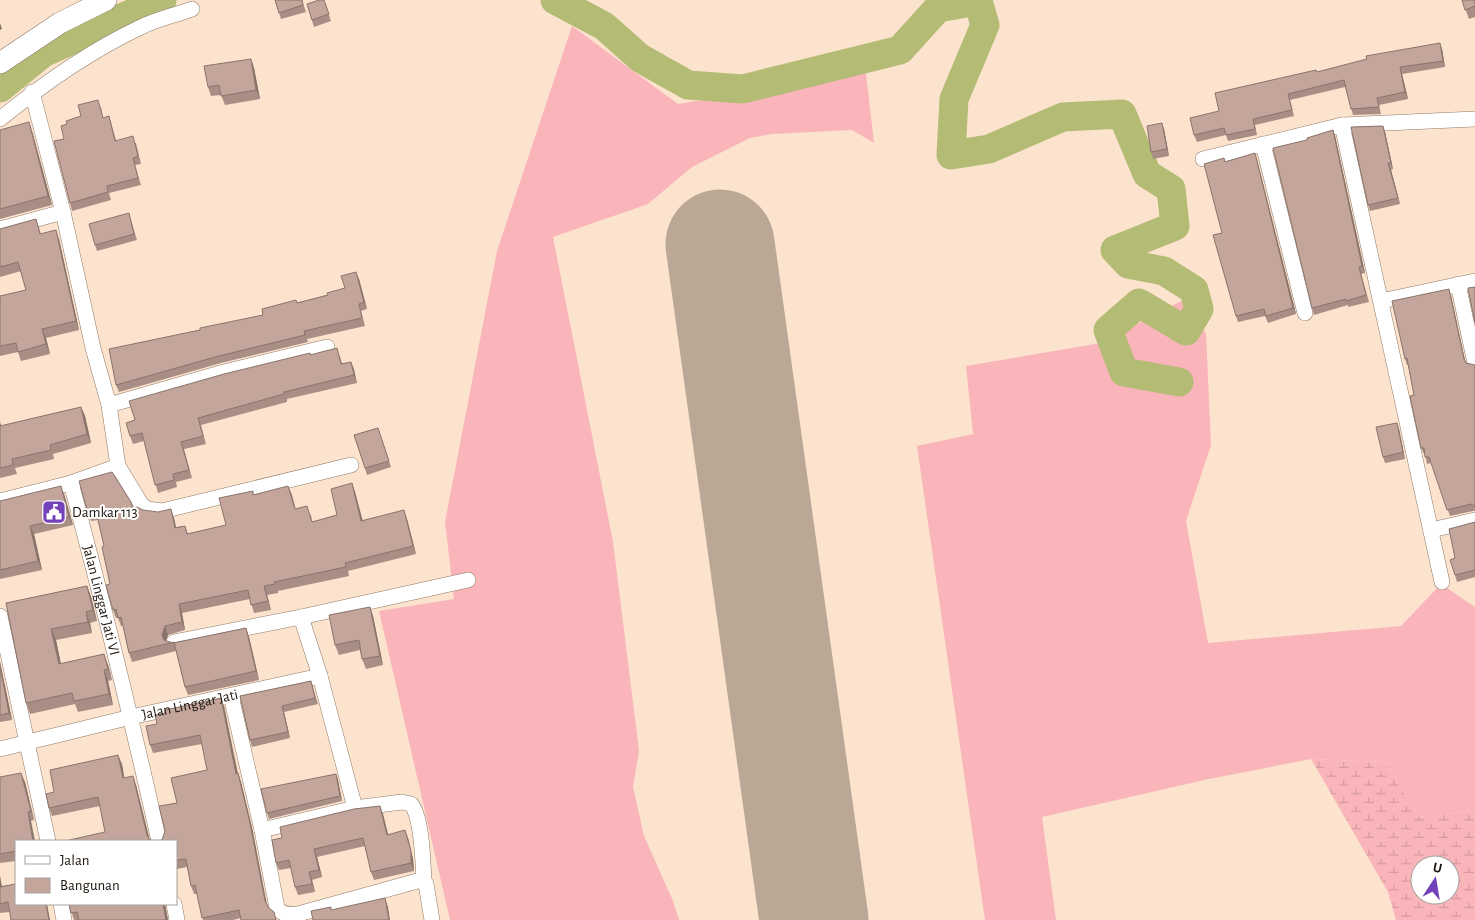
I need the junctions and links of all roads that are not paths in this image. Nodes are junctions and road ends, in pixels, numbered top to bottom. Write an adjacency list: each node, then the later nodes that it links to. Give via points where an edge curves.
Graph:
1 (106, 0): 3 (street, via 60,23)
2 (192, 9): 4 (street, via 117,39)
3 (0, 63)
4 (32, 92): 5 (street); 10 (street)
5 (0, 118)
6 (1475, 119): 7 (street)
7 (1342, 125): 8 (street); 14 (street)
8 (1263, 144): 9 (street); 15 (street)
9 (1204, 159)
10 (63, 212): 11 (street); 18 (street)
11 (0, 229)
12 (1475, 281): 13 (street)
13 (1458, 284): 14 (street); 17 (street)
14 (1381, 301): 24 (street)
15 (1305, 313)
16 (327, 347): 18 (street)
17 (1475, 363)
18 (108, 405): 20 (street)
19 (350, 464): 20 (street, via 162,511 147,509 141,504)
20 (118, 466): 21 (street)
21 (71, 483): 22 (street); 33 (street, Jalan Linggar Jati VI)
22 (0, 501)
23 (1475, 520): 24 (street)
24 (1431, 530): 26 (street)
25 (468, 580): 28 (street)
26 (1442, 582)
27 (0, 616): 30 (street)
28 (301, 618): 29 (street); 31 (street)
29 (174, 642)
30 (4, 657): 34 (street)
31 (320, 676): 32 (street, Jalan Linggar Jati); 36 (street)
32 (231, 696): 33 (street, Jalan Linggar Jati); 37 (street)
33 (132, 717): 34 (street, Jalan Linggar Jati); 39 (street, Jalan Linggar Jati VI)
34 (28, 741): 35 (street, Jalan Linggar Jati); 38 (street)
35 (0, 749)
36 (355, 808): 37 (street); 40 (street, via 402,802 411,804 417,817)
37 (262, 830): 40 (street, via 277,908 283,914 298,914)
38 (48, 840)
39 (160, 840)
40 (424, 881): 45 (street)
41 (61, 905): 43 (street)
42 (174, 905): 44 (street)
43 (64, 920)
44 (177, 920)
45 (432, 920)

